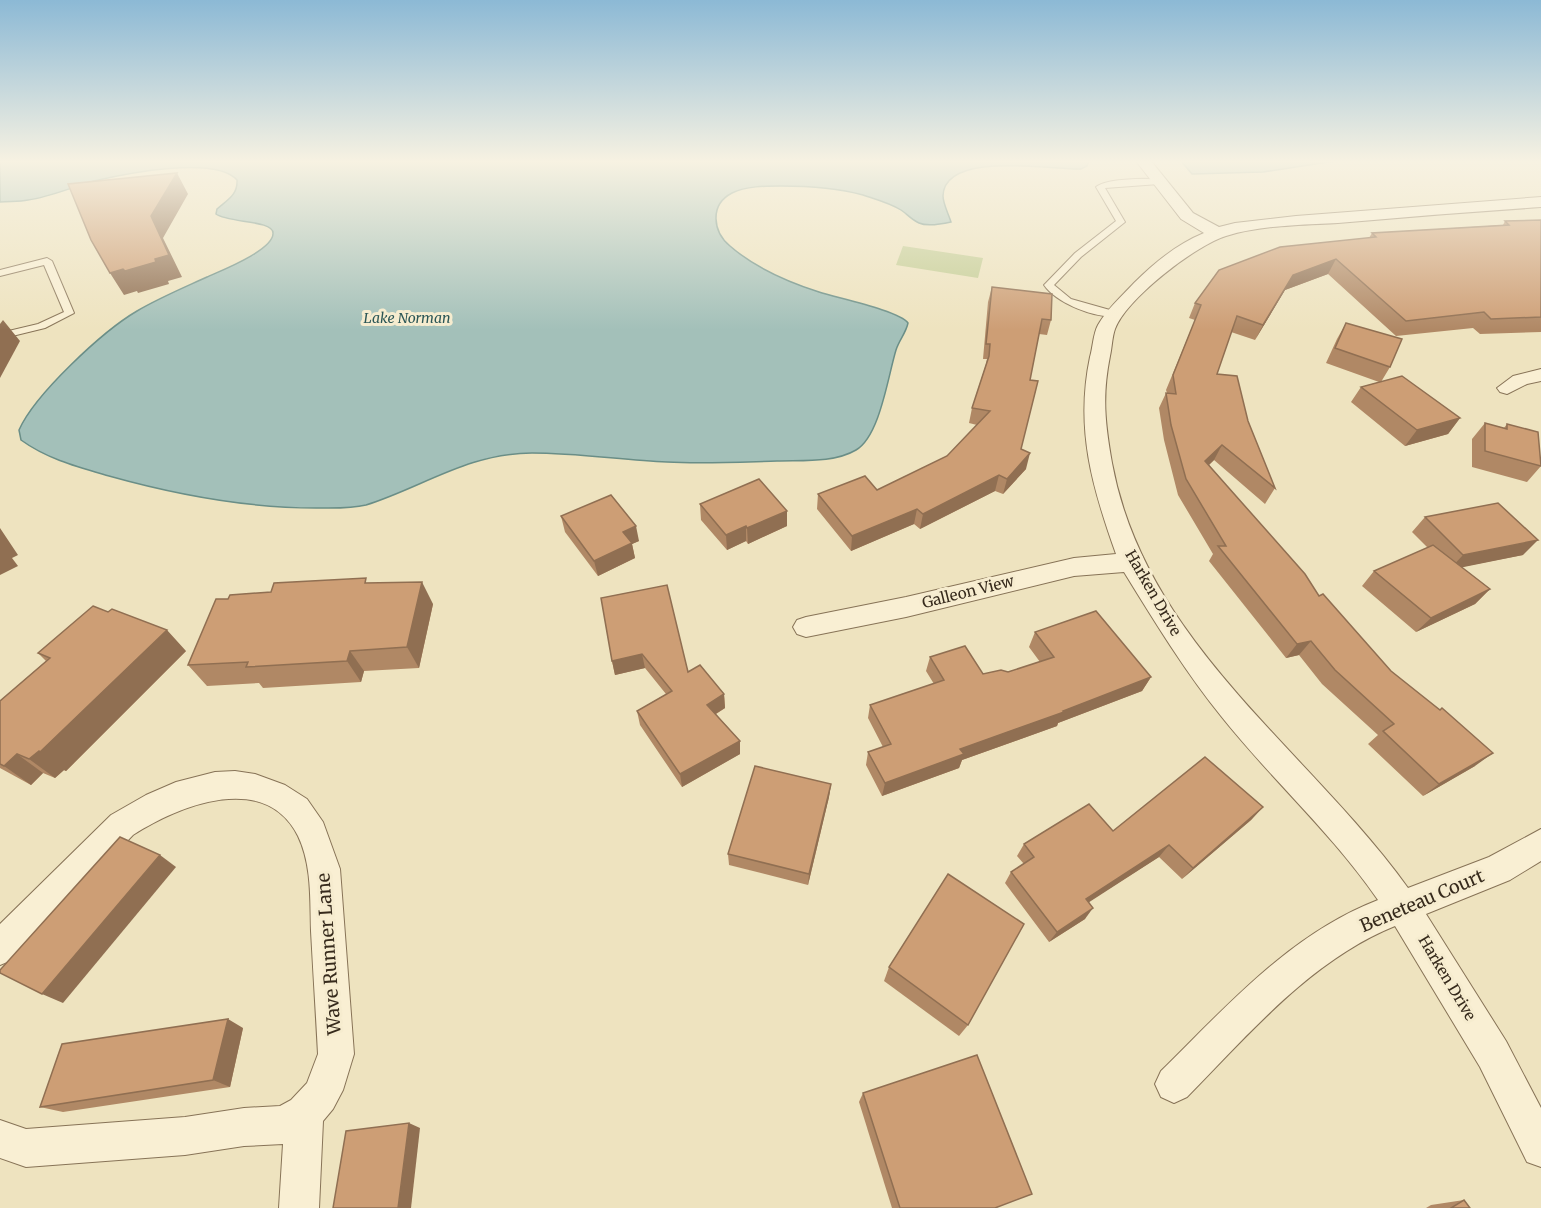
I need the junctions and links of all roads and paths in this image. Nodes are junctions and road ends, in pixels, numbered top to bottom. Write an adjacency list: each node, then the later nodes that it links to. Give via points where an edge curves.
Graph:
1 (1118, 217): 6 (lane, via 1121,222 1077,255 1049,285 1052,292 1064,299)
2 (1189, 217): 4 (street)
3 (1335, 217): 4 (street, Harken Drive)
4 (1217, 233): 6 (street, Harken Drive, via 1194,243 1156,270)
5 (0, 273): 7 (lane, via 47,261 69,313 41,326)
6 (1114, 314): 10 (street, Harken Drive, via 1099,354 1094,420 1107,497)
7 (0, 336)
8 (1541, 375): 9 (street)
9 (1507, 388)
10 (1131, 562): 11 (street, Galleon View, via 1074,567); 13 (street, Harken Drive, via 1189,655 1232,709 1348,836)
11 (806, 627)
12 (1541, 844): 13 (street, Beneteau Court, via 1499,869)
13 (1401, 906): 15 (street, Beneteau Court, via 1304,959); 18 (street, Harken Drive, via 1493,1054)
14 (0, 948): 16 (street, Wave Runner Lane, via 122,825 144,809 213,786 244,785 290,802 306,820 324,869 336,1054 320,1096)
15 (1174, 1084)
16 (304, 1113): 17 (street, Wave Runner Lane, via 284,1125 184,1136 26,1148); 19 (street)
17 (0, 1139)
18 (1541, 1148)
19 (299, 1208)

